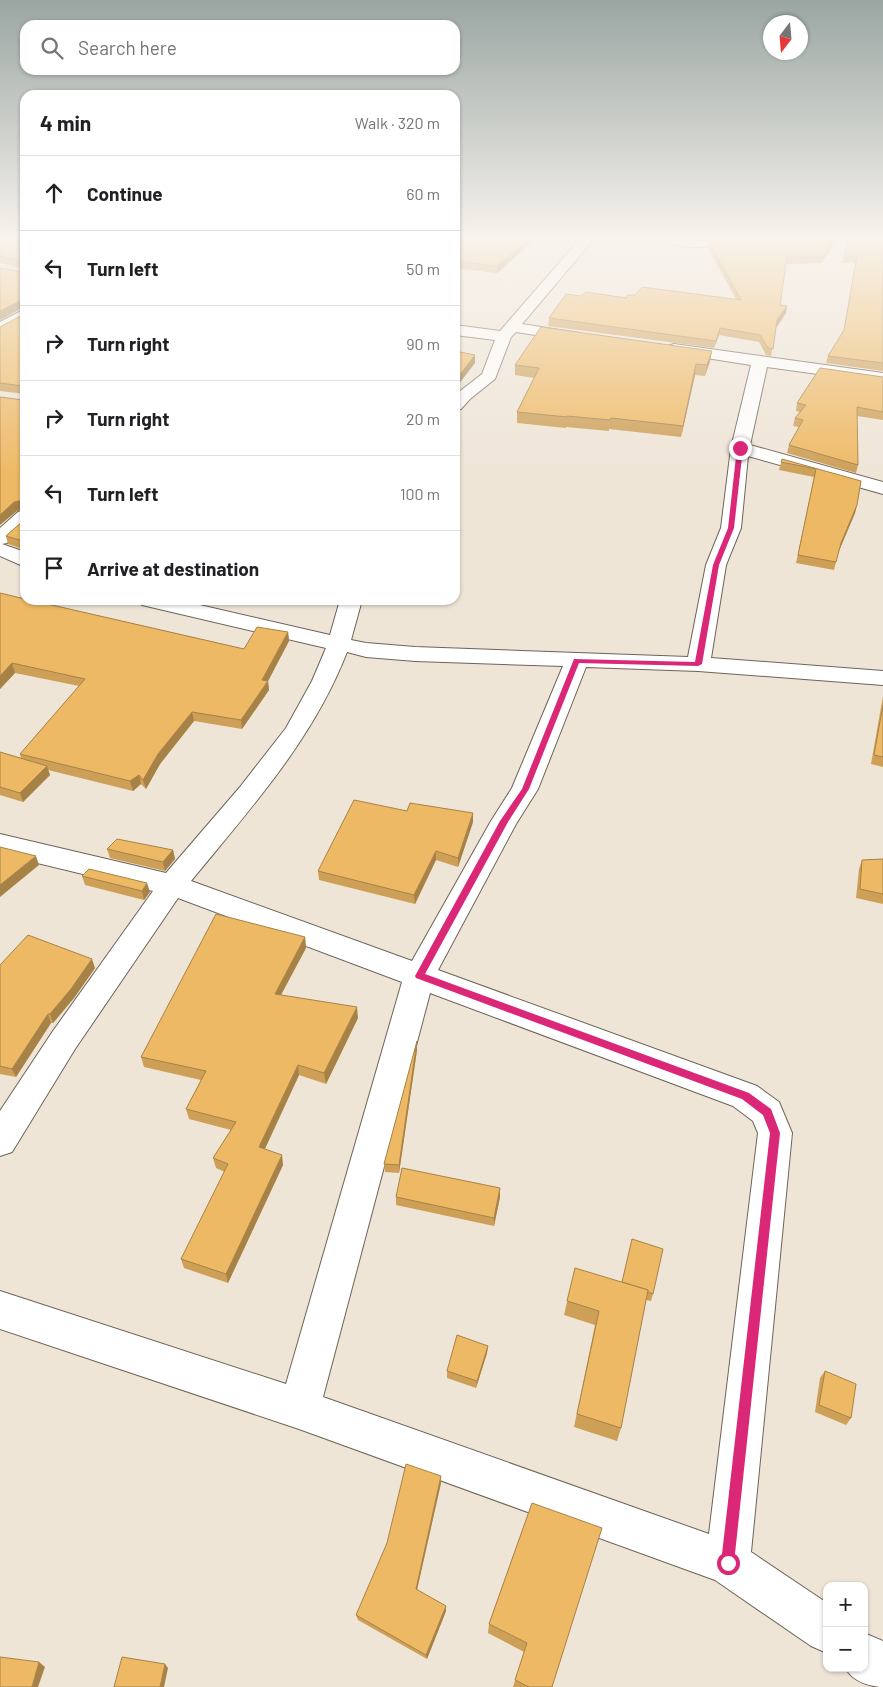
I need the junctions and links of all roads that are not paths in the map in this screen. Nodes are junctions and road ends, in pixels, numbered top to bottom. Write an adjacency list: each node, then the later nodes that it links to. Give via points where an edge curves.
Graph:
1 (16, 319): 3 (street)
2 (519, 319): 5 (street)
3 (0, 329)
4 (460, 330): 5 (street)
5 (508, 332): 6 (street); 10 (street, via 490,376)
6 (588, 338)
7 (655, 347): 8 (street)
8 (760, 361): 9 (street); 11 (street)
9 (883, 378)
10 (460, 399)
11 (740, 448): 12 (street); 21 (street, via 731,528 716,565)
12 (883, 488)
13 (20, 521): 14 (street)
14 (0, 539)
15 (0, 550): 16 (street)
16 (20, 558)
17 (171, 605): 19 (street)
18 (350, 605): 19 (street)
19 (339, 644): 20 (street, via 415,654); 24 (street, via 324,681 296,731)
20 (577, 661): 21 (street); 25 (street, via 525,789 504,821)
21 (698, 664): 22 (street)
22 (883, 678)
23 (0, 844): 24 (street)
24 (172, 885): 25 (street); 26 (street, via 64,1040)
25 (420, 976): 28 (street); 29 (street, via 745,1096 768,1112 775,1133)
26 (0, 1141)
27 (0, 1310): 28 (street)
28 (300, 1410): 29 (street)
29 (728, 1563): 30 (street)
30 (823, 1627)
31 (868, 1659): 32 (street)
32 (883, 1668)

